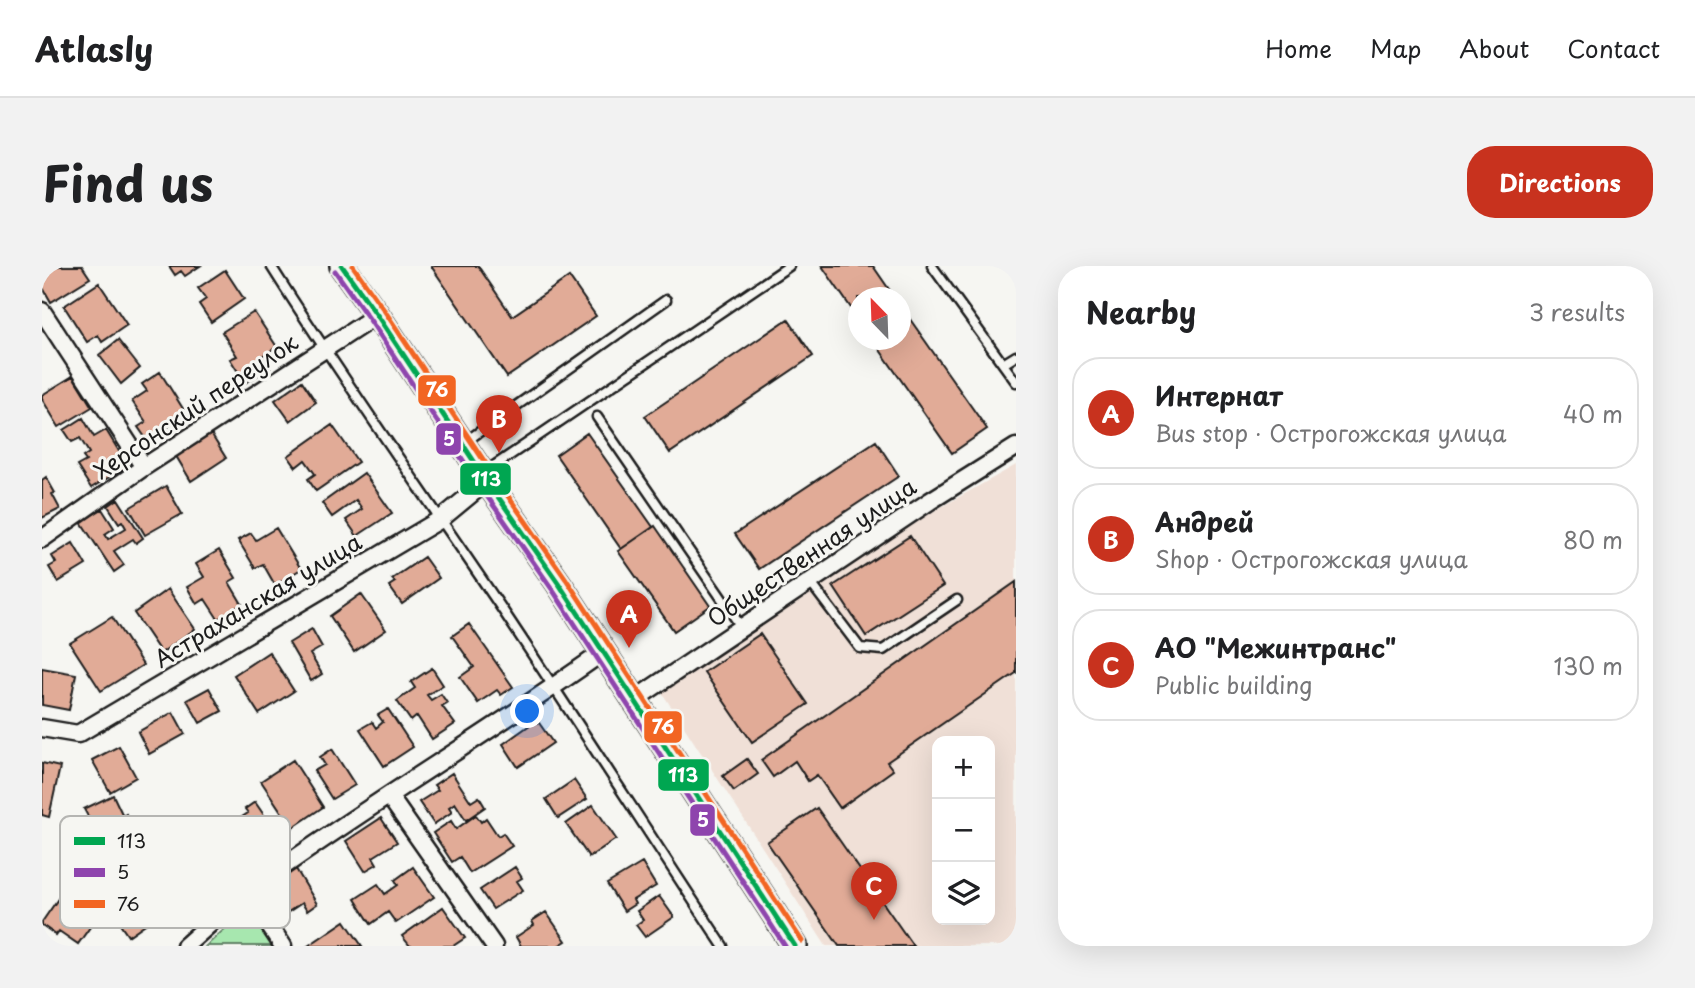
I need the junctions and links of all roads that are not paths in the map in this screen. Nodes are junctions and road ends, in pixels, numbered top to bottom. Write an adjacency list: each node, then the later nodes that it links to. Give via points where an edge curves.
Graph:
1 (271, 266): 8 (lane)
2 (342, 266): 7 (street)
3 (789, 266): 16 (lane)
4 (932, 266): 10 (lane)
5 (666, 300): 13 (lane)
6 (42, 311): 15 (street)
7 (377, 315): 8 (street, Херсонский переулок); 13 (street)
8 (324, 349): 15 (street, Херсонский переулок); 17 (lane)
9 (1016, 356): 10 (lane)
10 (1003, 364): 11 (lane)
11 (1016, 382)
12 (597, 417): 21 (lane)
13 (463, 444): 16 (street)
14 (1016, 447): 19 (street, Общественная улица)
15 (144, 467): 18 (street, Херсонский переулок)
16 (485, 477): 17 (street, Астраханская улица); 22 (street)
17 (441, 519): 23 (lane); 25 (street, Астраханская улица, via 78,734)
18 (42, 539)
19 (810, 582): 20 (lane, via 860,648 883,650); 21 (street, Общественная улица)
20 (957, 600)
21 (742, 628): 24 (street, Общественная улица)
22 (603, 652): 23 (street); 24 (street)
23 (554, 687): 26 (street); 33 (lane)
24 (634, 700): 34 (street)
25 (42, 728)
26 (388, 796): 27 (street); 32 (street)
27 (290, 863)
28 (206, 928): 30 (street)
29 (271, 928): 31 (street)
30 (185, 946)
31 (283, 946)
32 (494, 946)
33 (723, 946)
34 (795, 946)

